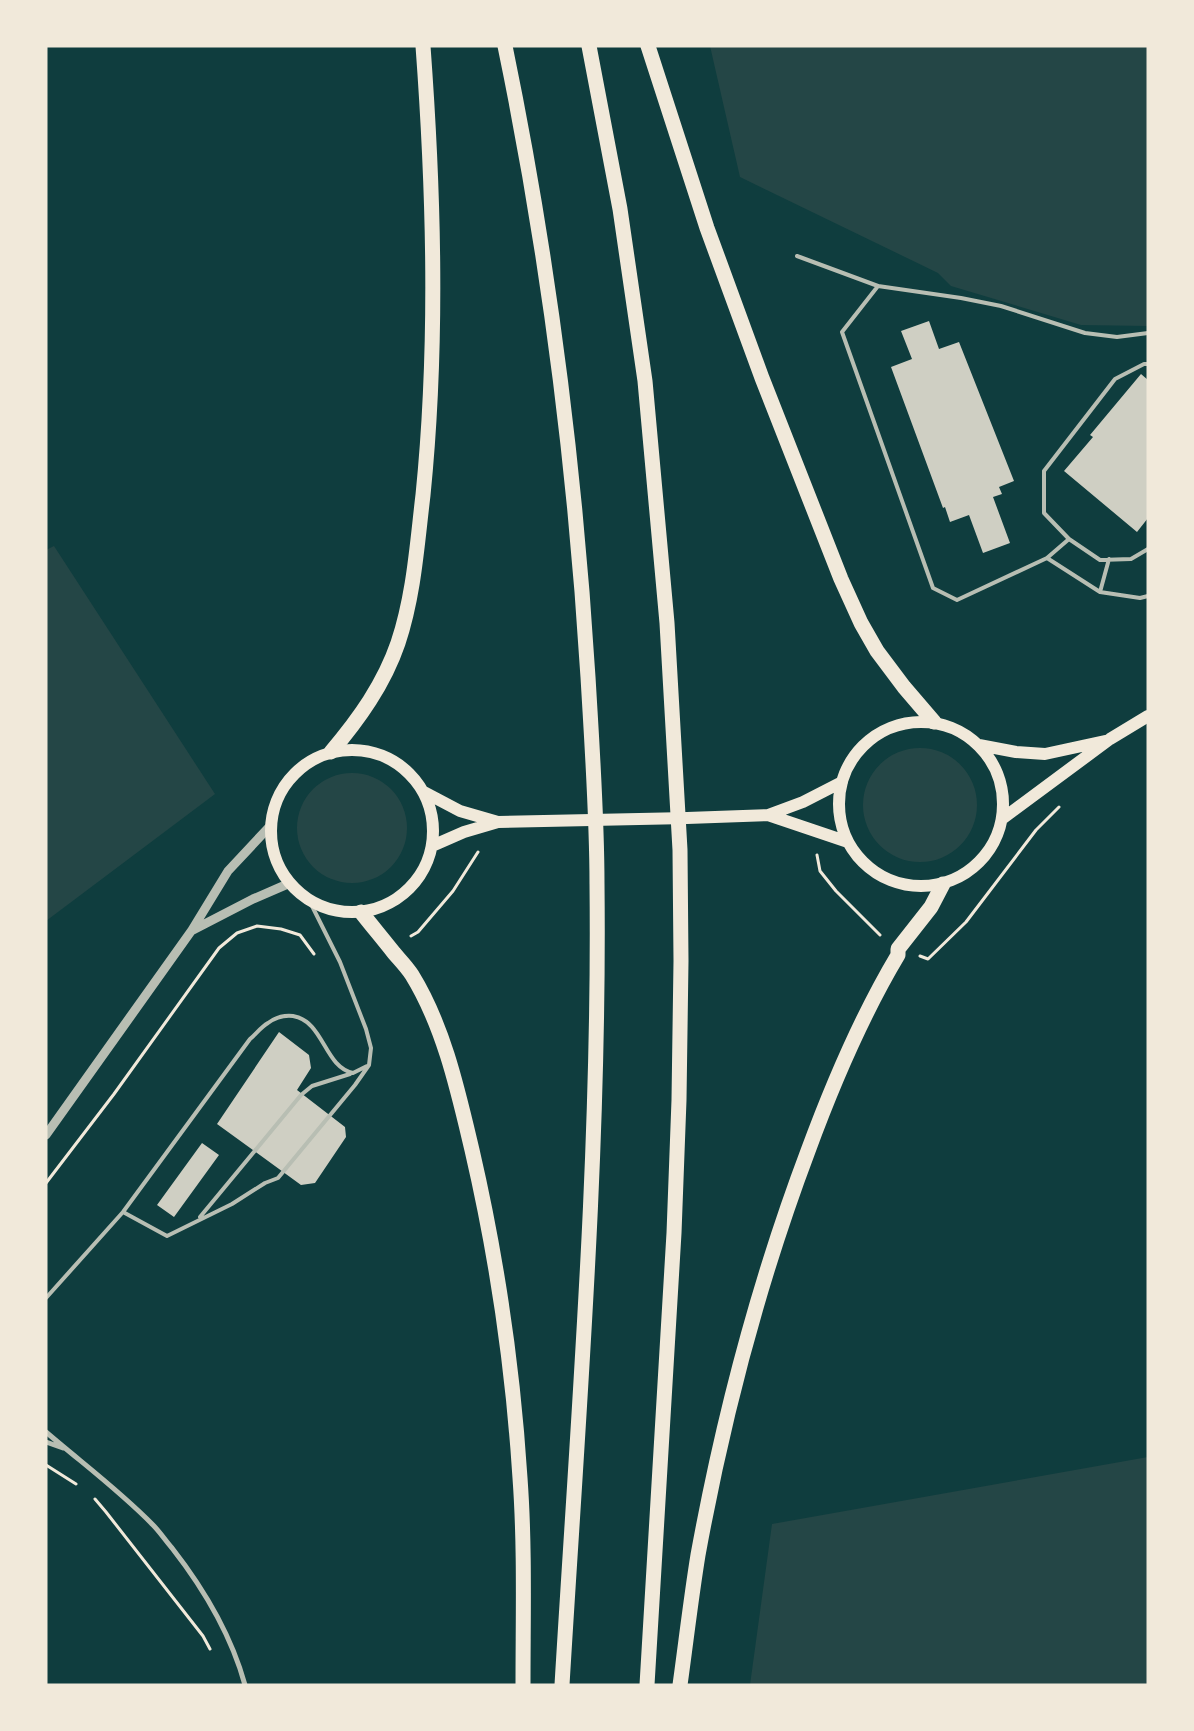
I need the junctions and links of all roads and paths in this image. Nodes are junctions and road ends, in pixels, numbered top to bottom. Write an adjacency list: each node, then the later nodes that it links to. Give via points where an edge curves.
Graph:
1 (423, 46): 19 (highway, via 432,194 432,294 428,446 415,574 397,645 385,674 358,720)
2 (505, 46): 52 (highway, via 533,192 563,398 580,559 596,837 594,1096 584,1340)
3 (589, 46): 53 (highway, via 620,209 645,381 667,623 680,850 675,1223)
4 (648, 46): 16 (highway, via 707,228 841,579 877,651)
5 (797, 256): 6 (lane)
6 (878, 286): 7 (lane, via 1001,306 1085,333 1117,337); 11 (lane, via 842,332 933,588 957,600)
7 (1148, 333)
8 (1148, 364): 9 (lane, via 1115,378 1044,471 1044,513)
9 (1069, 538): 11 (lane); 12 (lane, via 1100,560)
10 (1148, 549): 12 (lane, via 1131,559)
11 (1047, 558): 13 (lane)
12 (1109, 560): 13 (lane)
13 (1100, 592): 14 (lane, via 1140,598)
14 (1148, 596)
15 (1148, 716): 17 (main road)
16 (934, 722): 18 (main road, via 958,730); 20 (main road, via 910,722 887,729 867,742 851,760)
17 (1110, 740): 18 (main road, via 1045,754); 23 (main road)
18 (979, 745): 23 (main road, via 995,767 1003,792)
19 (331, 752): 21 (main road, via 358,750 385,756 408,771); 25 (main road, via 308,762 289,779 276,801)
20 (842, 782): 22 (main road); 26 (main road, via 838,802)
21 (424, 792): 24 (main road, via 460,811); 28 (main road, via 433,818)
22 (768, 815): 24 (main road); 26 (main road)
23 (1002, 819): 30 (main road, via 995,841 982,860)
24 (498, 822): 28 (main road)
25 (271, 825): 29 (main road, via 275,856); 33 (street, via 228,871)
26 (848, 842): 30 (main road, via 861,860 879,875 899,884 921,887)
27 (483, 844): 34 (path, via 453,891 418,932)
28 (432, 846): 32 (main road, via 424,871 407,891 386,905)
29 (290, 884): 31 (main road); 33 (street)
30 (943, 884): 54 (highway, via 931,907 898,949 898,955 864,1016 820,1118 778,1237 732,1395 698,1555)
31 (309, 900): 32 (main road, via 334,911); 36 (lane, via 340,962 366,1029 371,1048)
32 (360, 912): 51 (highway, via 412,974 427,1006 453,1076 477,1173 498,1275 511,1367 520,1480)
33 (192, 930): 38 (street)
34 (408, 939)
35 (315, 955): 39 (path, via 300,935 281,928 257,926 237,933 219,948)
36 (369, 1065): 37 (lane); 41 (lane, via 278,1178)
37 (353, 1073): 40 (lane, via 344,1071 312,1027 300,1017 284,1015 268,1022 250,1039); 41 (lane, via 312,1086 300,1095)
38 (46, 1135)
39 (46, 1183)
40 (123, 1212): 41 (lane, via 167,1236); 42 (lane)
41 (198, 1219)
42 (46, 1298)
43 (46, 1432): 45 (street)
44 (46, 1442): 45 (street)
45 (66, 1449): 50 (street, via 153,1525 193,1576 221,1623 238,1659)
46 (46, 1465): 47 (path)
47 (80, 1487)
48 (93, 1497): 49 (path, via 204,1636)
49 (212, 1652)
50 (245, 1685)
51 (523, 1685)
52 (562, 1685)
53 (647, 1685)
54 (680, 1685)

